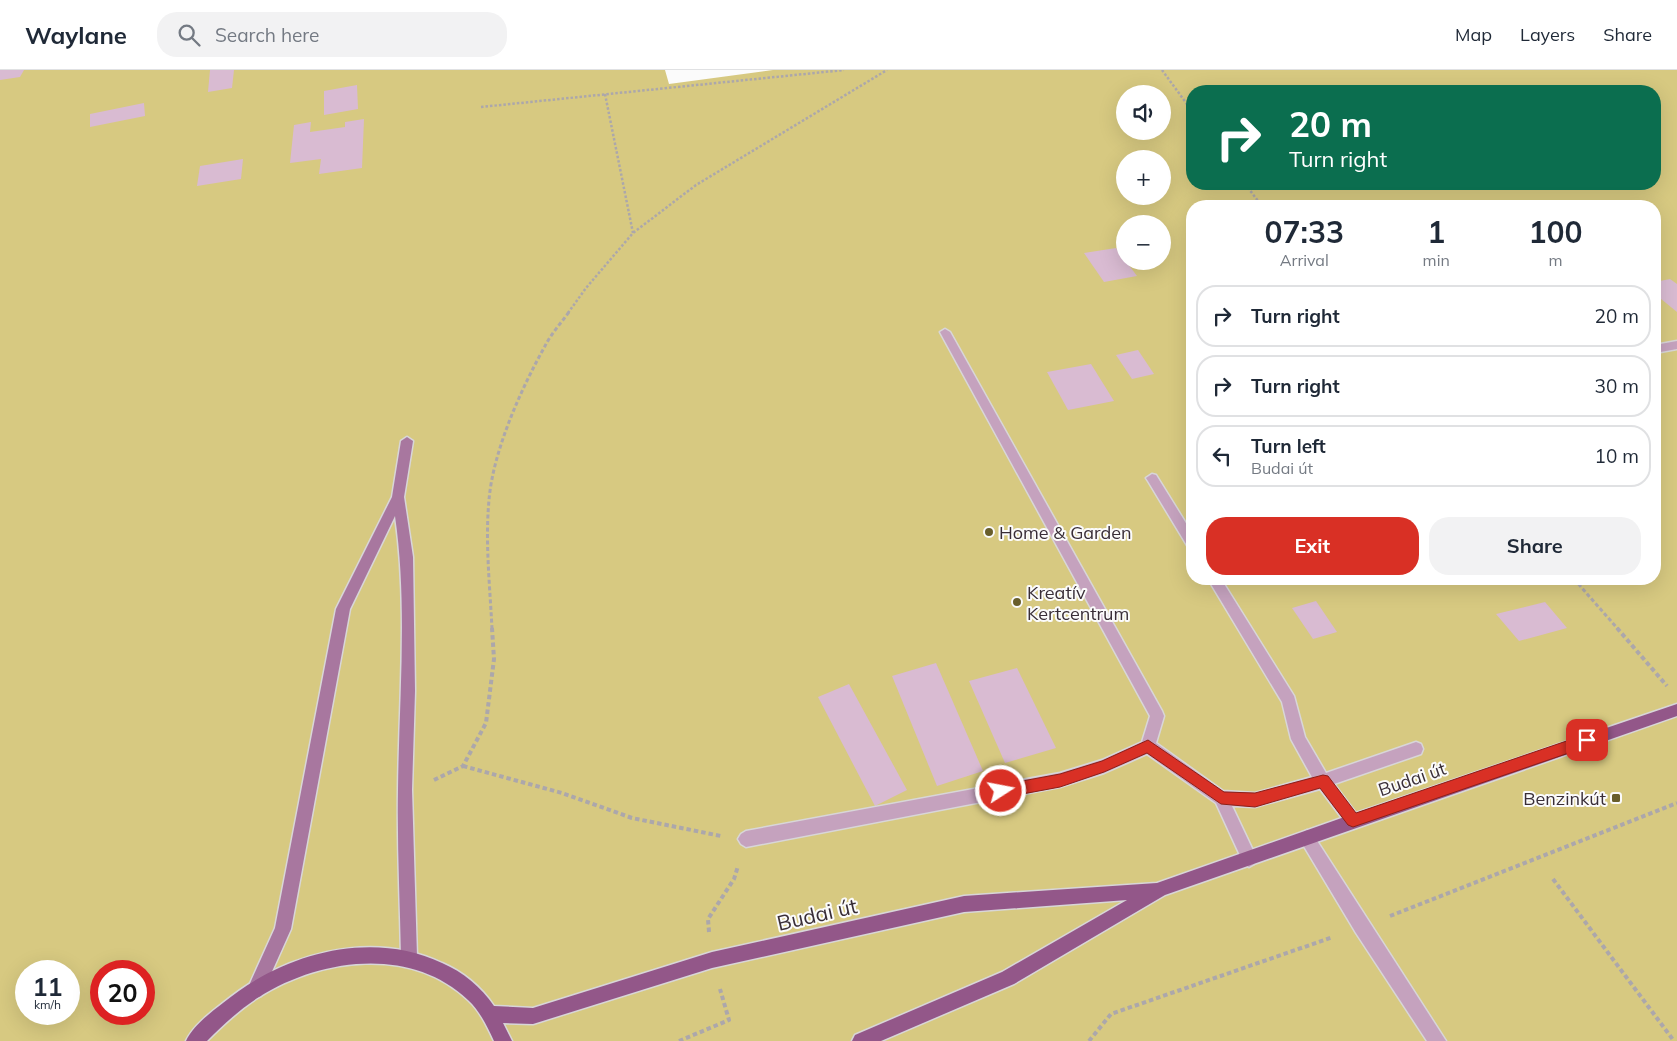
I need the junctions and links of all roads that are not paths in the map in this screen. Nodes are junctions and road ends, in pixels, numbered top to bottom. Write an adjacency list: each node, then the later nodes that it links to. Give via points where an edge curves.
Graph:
1 (945, 332): 10 (lane, via 1157,716)
2 (1677, 345): 3 (lane)
3 (1661, 348)
4 (407, 441): 6 (street)
5 (1152, 478): 7 (lane)
6 (398, 497): 19 (street, via 407,557 405,790); 20 (street, via 343,609 283,928)
7 (1186, 533)
8 (1218, 585): 12 (lane, via 1289,700 1298,739)
9 (1677, 710): 14 (main road, Budai út)
10 (1148, 746): 13 (lane); 16 (lane, via 1104,766 1060,780)
11 (1416, 749): 12 (lane)
12 (1323, 781): 13 (lane, via 1255,800); 14 (lane)
13 (1221, 798): 17 (lane)
14 (1353, 821): 15 (main road, Budai út)
15 (1308, 838): 17 (main road, Budai út); 25 (lane)
16 (746, 839)
17 (1249, 859): 18 (main road, Budai út)
18 (1161, 889): 21 (main road, Budai út, via 964,904 712,960 533,1016); 24 (main road, Budai út, via 1008,978)
19 (409, 957): 20 (main road, via 373,953 335,958 295,970); 21 (main road, via 454,978)
20 (255, 990): 22 (main road)
21 (489, 1014): 23 (main road)
22 (194, 1041)
23 (503, 1041)
24 (861, 1041)
25 (1437, 1041)

